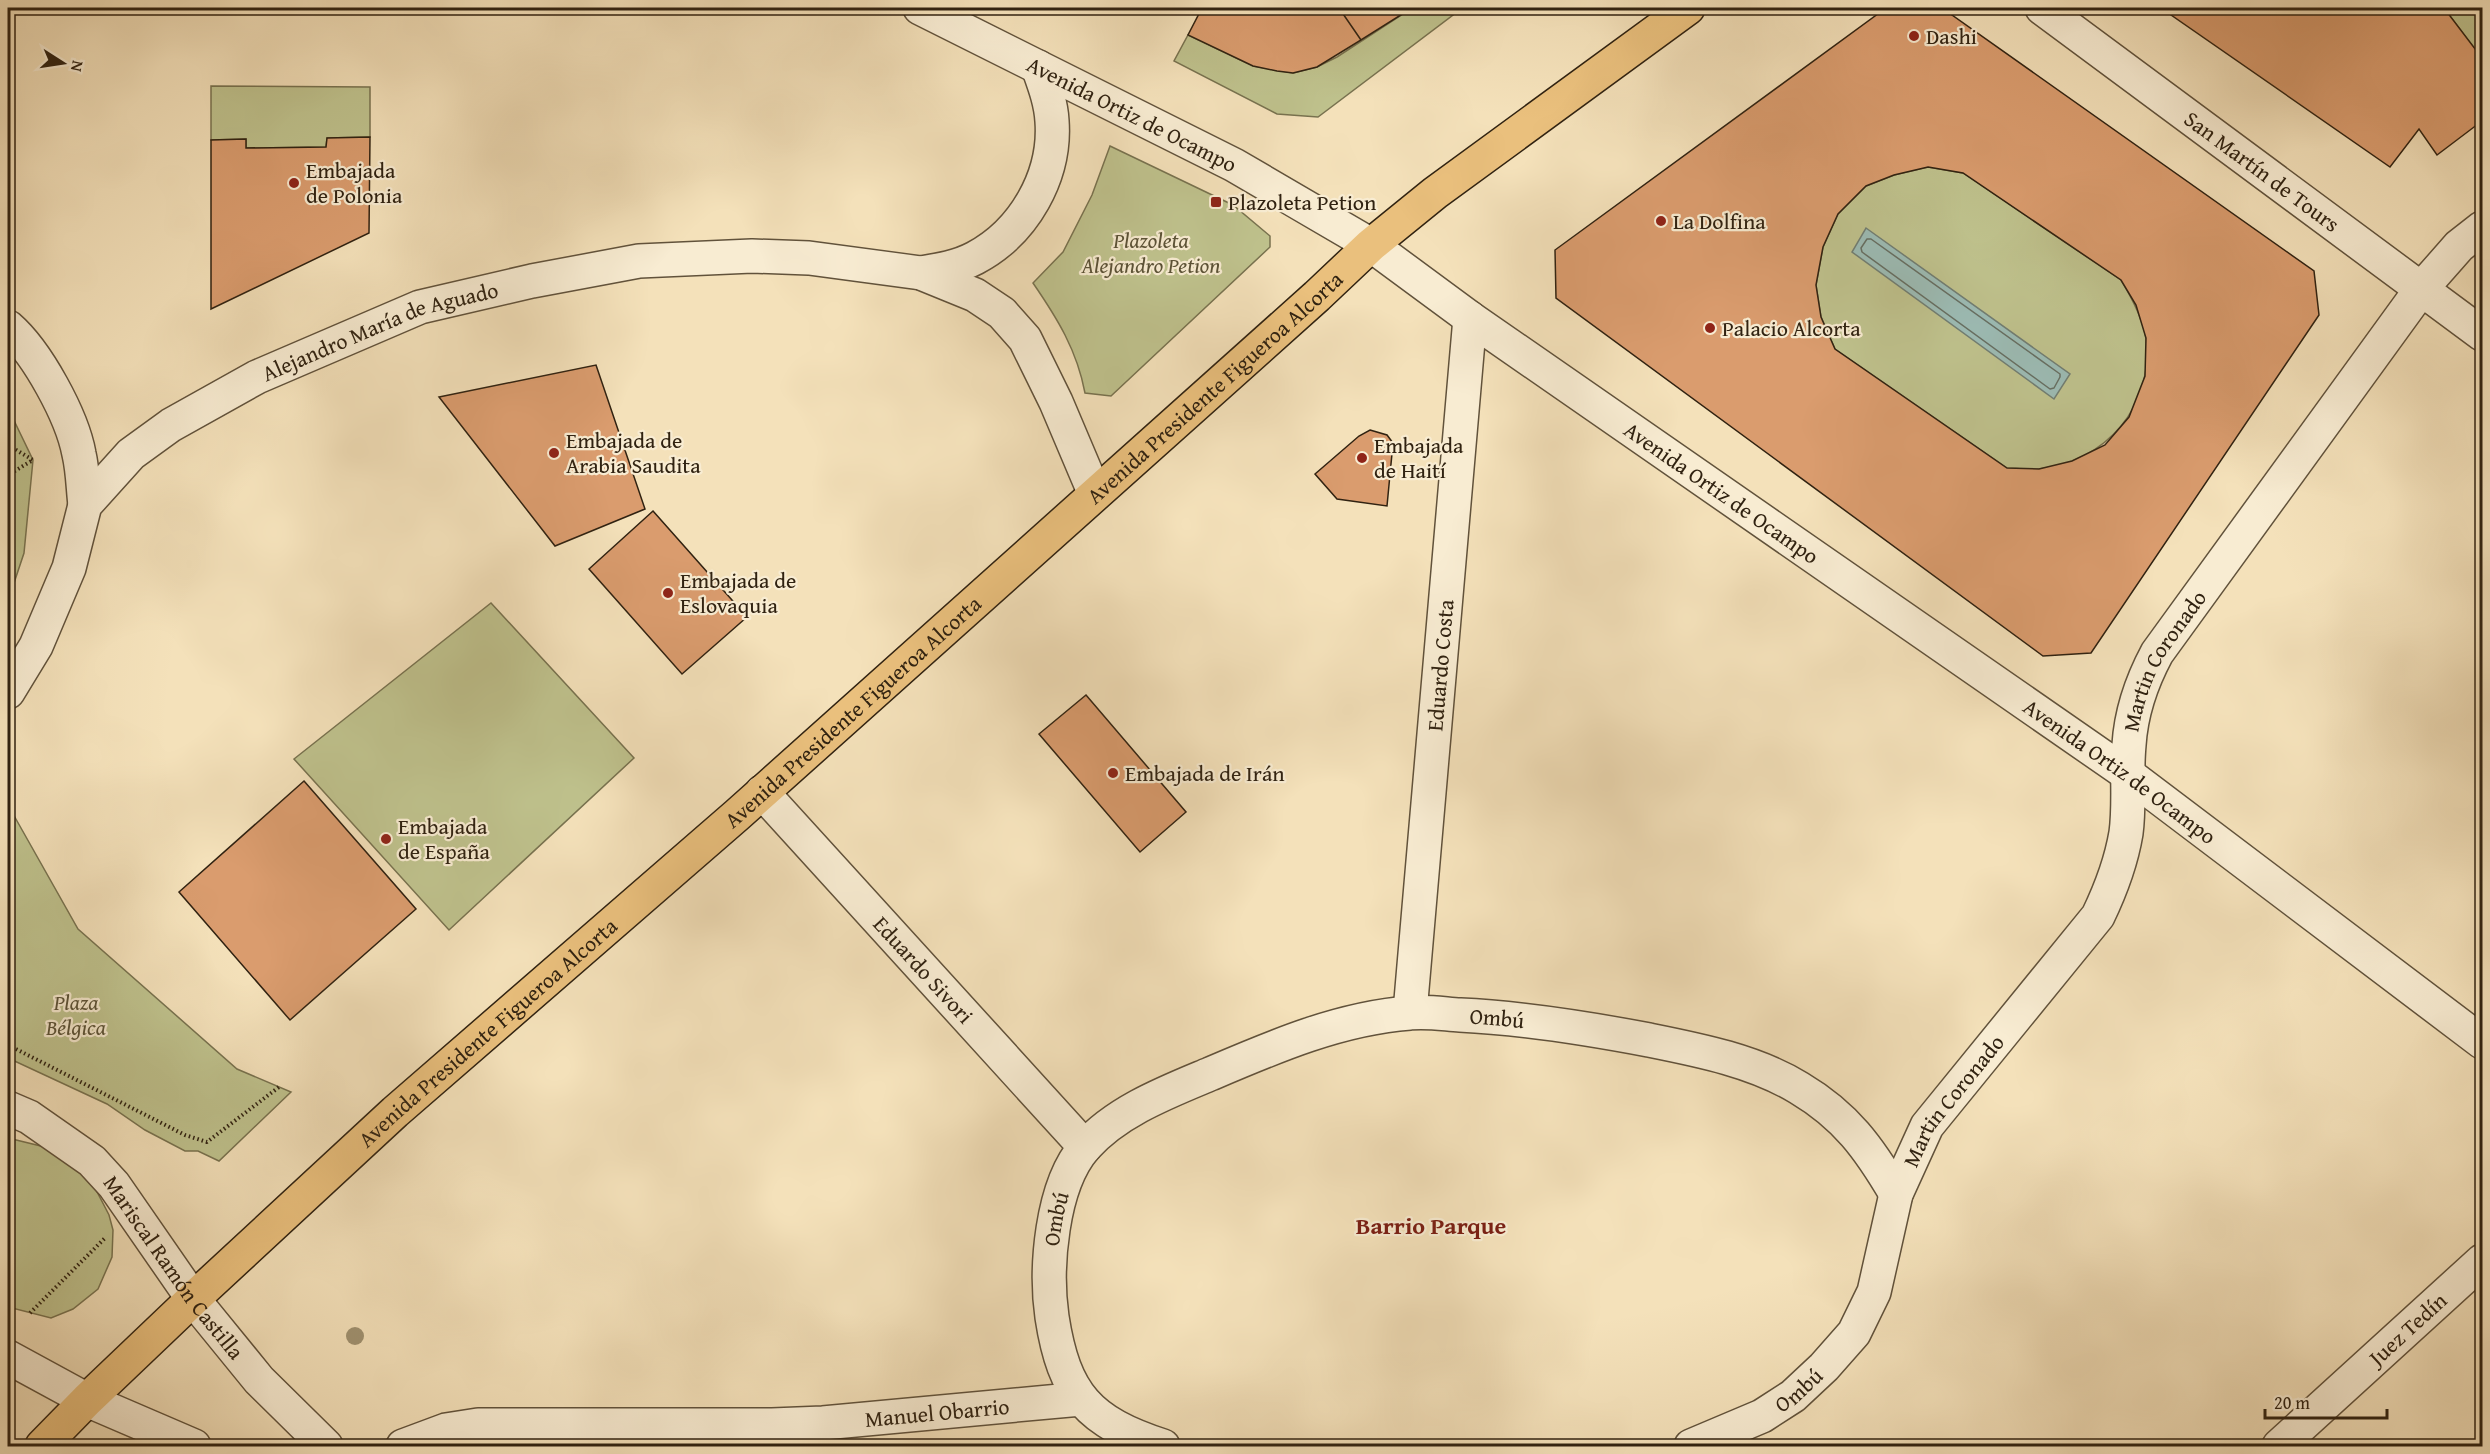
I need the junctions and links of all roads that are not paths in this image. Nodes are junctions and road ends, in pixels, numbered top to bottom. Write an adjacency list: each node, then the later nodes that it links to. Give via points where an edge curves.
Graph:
1 (920, 8): 4 (street, Avenida Ortiz de Ocampo)
2 (1688, 8): 6 (main road, Avenida Presidente Figueroa Alcorta, via 1435,193)
3 (2042, 8): 8 (street, San Martín de Tours)
4 (1038, 67): 6 (street, Avenida Ortiz de Ocampo, via 1234,165); 7 (street, Alejandro María de Aguado, via 1052,120 1052,148 1034,201 998,243 975,258)
5 (2482, 228): 8 (street, Martin Coronado, via 2459,246)
6 (1371, 245): 9 (street, Avenida Ortiz de Ocampo); 12 (main road, Avenida Presidente Figueroa Alcorta)
7 (921, 273): 12 (street, Alejandro María de Aguado, via 975,295 1002,313 1025,339); 13 (street, Alejandro María de Aguado, via 808,258 639,261 420,308 257,377 171,425 131,454)
8 (2422, 288): 11 (street, San Martín de Tours); 15 (street, Martin Coronado, via 2157,653 2144,679 2136,710 2129,744)
9 (1470, 318): 15 (street, Avenida Ortiz de Ocampo); 17 (street, Eduardo Costa)
10 (8, 327): 13 (street, via 43,368 64,412 79,453)
11 (2482, 334)
12 (1095, 494): 16 (main road, Avenida Presidente Figueroa Alcorta)
13 (85, 505): 14 (street, Alejandro María de Aguado, via 69,568 40,636)
14 (8, 692)
15 (2129, 775): 18 (street, Avenida Ortiz de Ocampo); 21 (street, Martin Coronado, via 2122,854 2098,916 1939,1110 1918,1143)
16 (762, 792): 20 (street, Eduardo Sivori); 23 (main road, Avenida Presidente Figueroa Alcorta, via 395,1112)
17 (1410, 1012): 20 (street, Ombú, via 1341,1025 1266,1051 1156,1098 1108,1126); 21 (street, Ombú, via 1511,1017 1594,1029 1699,1050 1762,1070 1797,1086 1836,1113 1869,1149)
18 (2482, 1042)
19 (8, 1108): 23 (street, Mariscal Ramón Castilla, via 37,1122 92,1161 114,1185)
20 (1085, 1147): 26 (street, Ombú, via 1059,1205 1049,1260 1054,1327 1065,1369)
21 (1896, 1194): 32 (street, Ombú, via 1874,1292 1854,1333 1792,1396 1762,1416)
22 (2482, 1261): 33 (street, Juez Tedín)
23 (193, 1299): 25 (main road, Avenida Presidente Figueroa Alcorta); 29 (street, Mariscal Ramón Castilla, via 259,1380)
24 (8, 1357): 25 (street)
25 (87, 1400): 27 (main road, Avenida Presidente Figueroa Alcorta); 28 (street)
26 (1081, 1400): 30 (street, Manuel Obarrio, via 813,1423 498,1424 446,1430); 31 (street, Ombú, via 1116,1429)
27 (42, 1446)
28 (194, 1446)
29 (326, 1446)
30 (403, 1446)
31 (1163, 1446)
32 (1691, 1446)
33 (2279, 1446)

